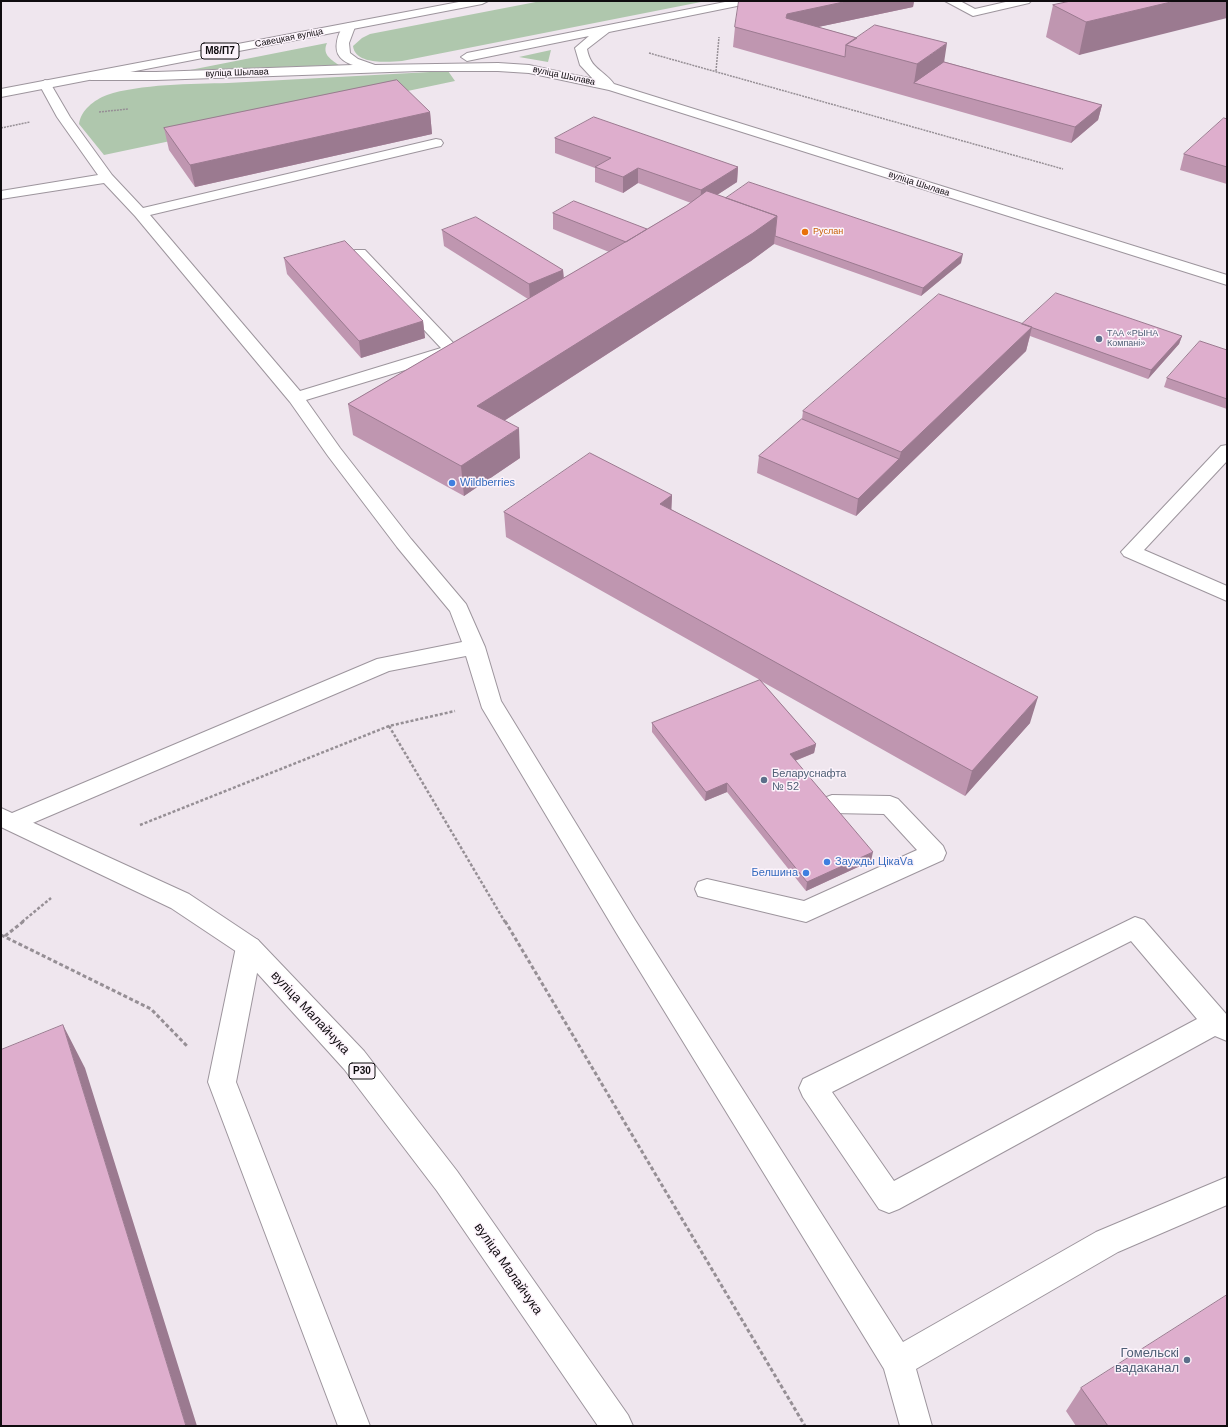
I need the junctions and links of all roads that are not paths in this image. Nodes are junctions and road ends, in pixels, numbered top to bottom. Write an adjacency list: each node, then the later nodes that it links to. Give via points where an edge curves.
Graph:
1 (482, 1): 5 (street, Савецкая вуліца / М8/П7)
2 (747, 1): 6 (street, вуліца Шылава)
3 (952, 1): 4 (street, via 973,13)
4 (1025, 1)
5 (349, 27): 8 (street, вуліца Шылава, via 343,39 342,49 345,56 360,64); 9 (street, Савецкая вуліца / М8/П7)
6 (607, 29): 7 (street, вуліца Шылава); 11 (street, вуліца Шылава, via 581,48 583,60 589,70)
7 (419, 67): 8 (street, вуліца Шылава); 11 (street, вуліца Шылава, via 529,69)
8 (383, 69): 9 (street, вуліца Шылава)
9 (91, 76): 10 (street, Савецкая вуліца / М8/П7)
10 (44, 84): 12 (street, Савецкая вуліца / М8/П7); 14 (street)
11 (612, 87): 18 (street, вуліца Шылава)
12 (1, 93)
13 (436, 143): 16 (street)
14 (107, 178): 15 (street); 16 (street)
15 (1, 195)
16 (140, 214): 19 (street)
17 (360, 253): 19 (street, via 452,350)
18 (1227, 280)
19 (296, 398): 22 (street, via 400,537 460,609)
20 (1227, 450): 21 (street, via 1131,552)
21 (1227, 594)
22 (474, 647): 24 (street, via 385,664); 29 (street, via 490,702 626,927)
23 (832, 804): 25 (street, via 890,805 934,853 806,912)
24 (7, 819): 26 (street, вуліца Малайчука / Р30, via 180,901)
25 (707, 889)
26 (249, 947): 30 (street, via 222,1082); 31 (street, вуліца Малайчука / Р30, via 354,1060 447,1181)
27 (1222, 1026): 27 (street, via 1135,927 813,1088 890,1199)
28 (1227, 1191): 29 (street, via 1106,1242)
29 (898, 1362): 32 (street)
30 (354, 1426)
31 (617, 1426)
32 (916, 1426)

